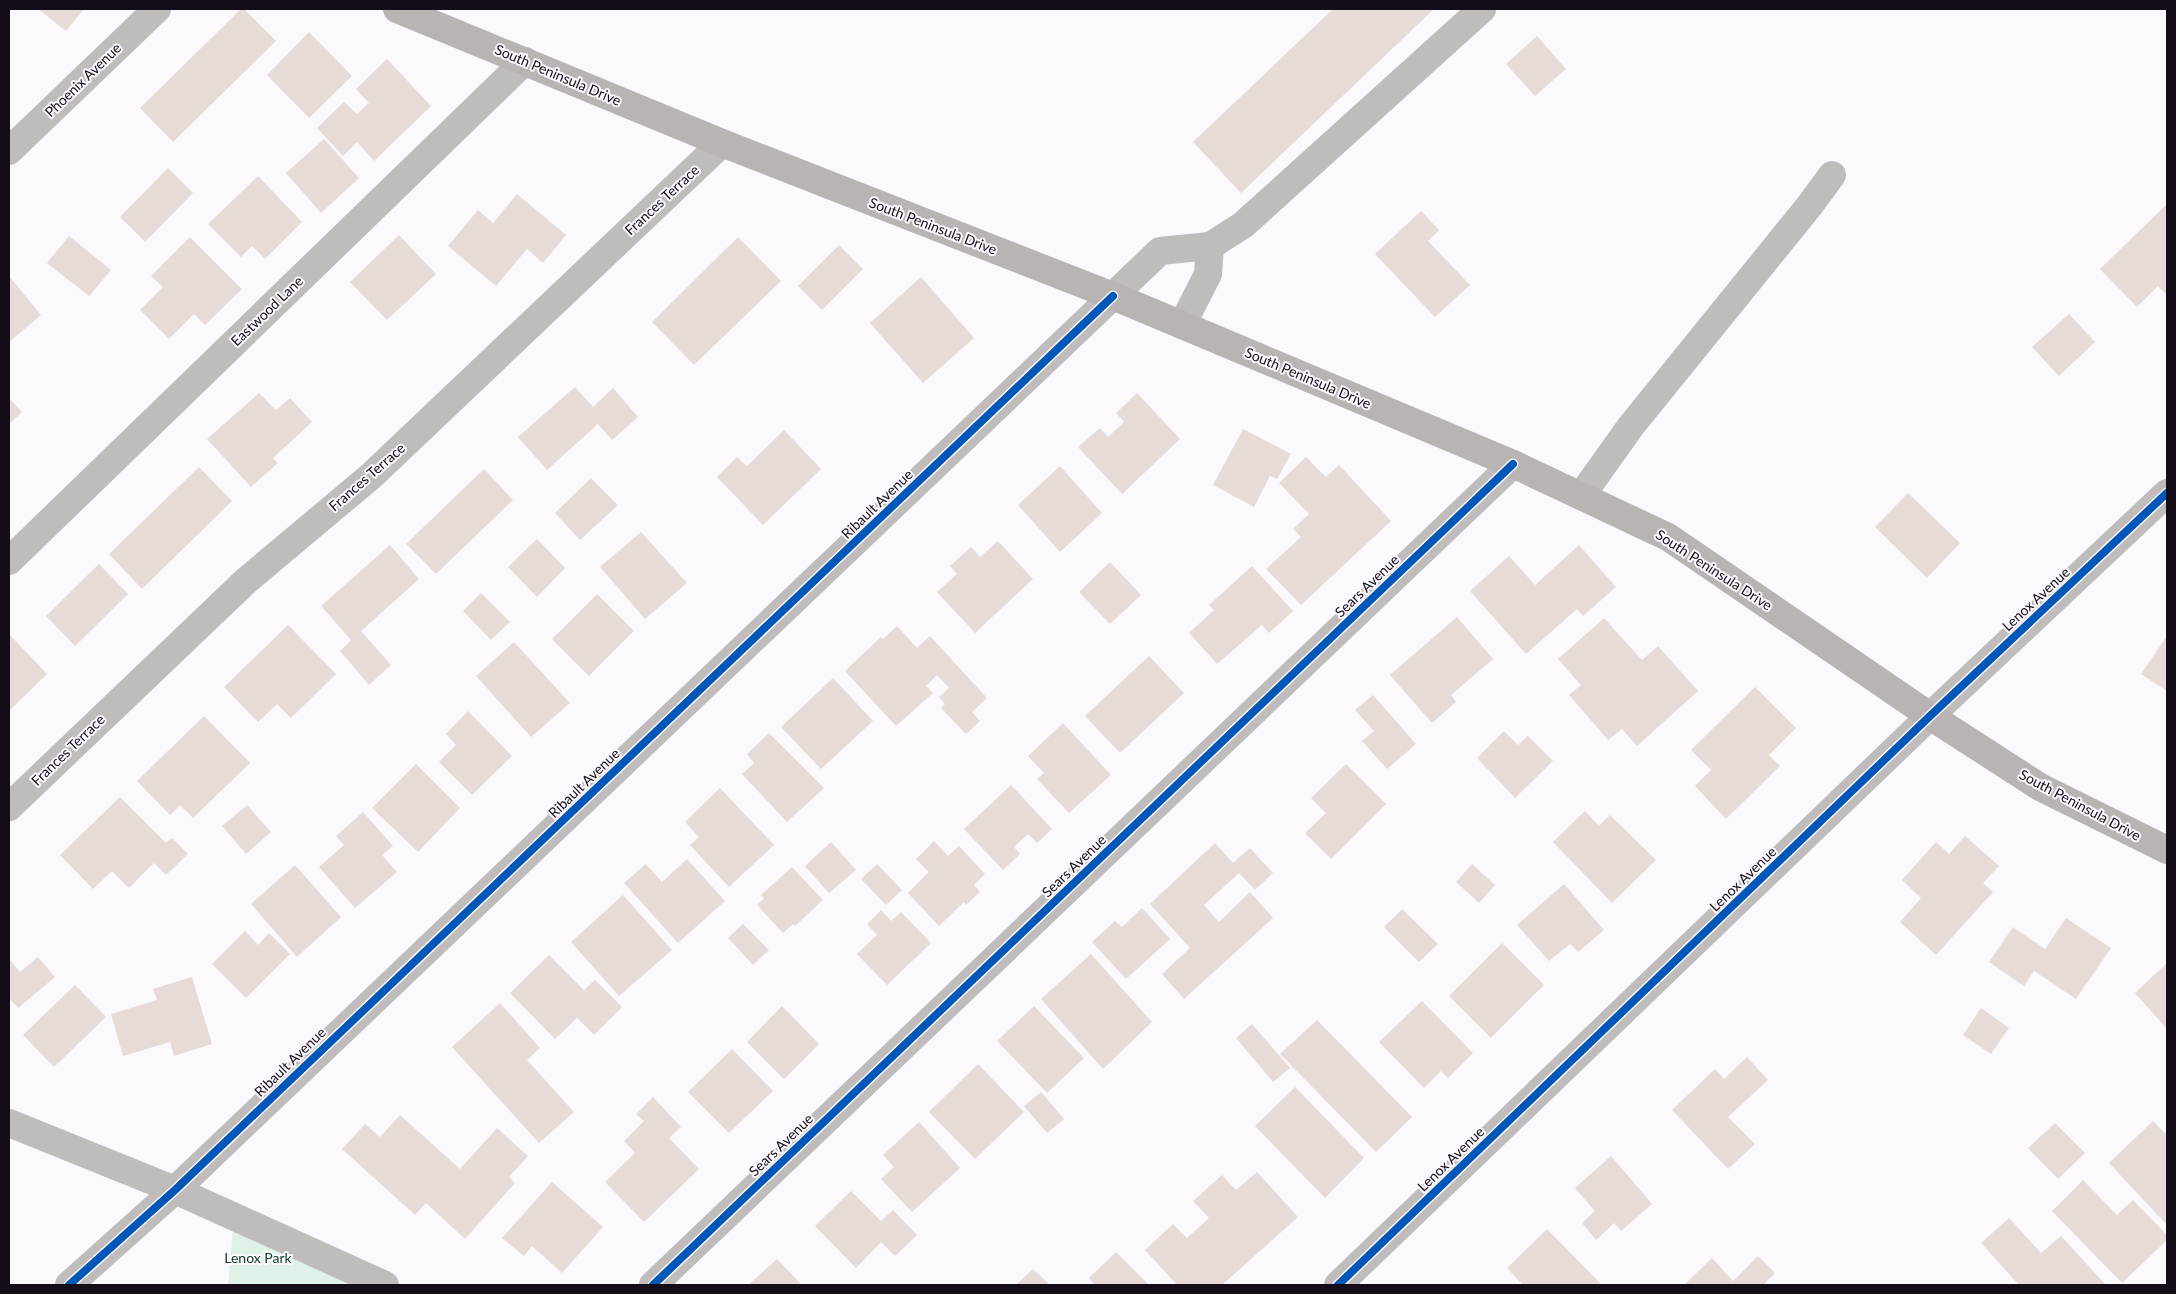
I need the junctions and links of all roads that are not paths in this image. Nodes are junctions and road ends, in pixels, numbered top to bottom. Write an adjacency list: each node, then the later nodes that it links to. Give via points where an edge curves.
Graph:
1 (157, 9): 6 (street, Phoenix Avenue)
2 (397, 9): 4 (main road, South Peninsula Drive)
3 (1482, 9): 8 (street, via 1244,225)
4 (525, 61): 5 (main road, South Peninsula Drive); 14 (street, Eastwood Lane)
5 (722, 143): 9 (main road, South Peninsula Drive); 16 (street, Frances Terrace, via 371,476 247,580)
6 (9, 151)
7 (1832, 175): 13 (street, via 1631,426)
8 (1210, 246): 9 (street, Ribault Avenue, via 1160,251); 10 (street, via 1208,274)
9 (1113, 296): 10 (main road, South Peninsula Drive); 19 (street, Ribault Avenue)
10 (1182, 325): 11 (main road, South Peninsula Drive)
11 (1513, 464): 13 (main road, South Peninsula Drive); 22 (street, Sears Avenue)
12 (2167, 493): 15 (street, Lenox Avenue)
13 (1581, 496): 15 (main road, South Peninsula Drive, via 1668,537)
14 (9, 561)
15 (1930, 716): 17 (main road, South Peninsula Drive, via 2040,787); 23 (street, Lenox Avenue)
16 (9, 807)
17 (2167, 850)
18 (9, 1123): 19 (street)
19 (174, 1190): 20 (street); 21 (street, Ribault Avenue)
20 (372, 1283)
21 (69, 1285)
22 (653, 1285)
23 (1338, 1285)

